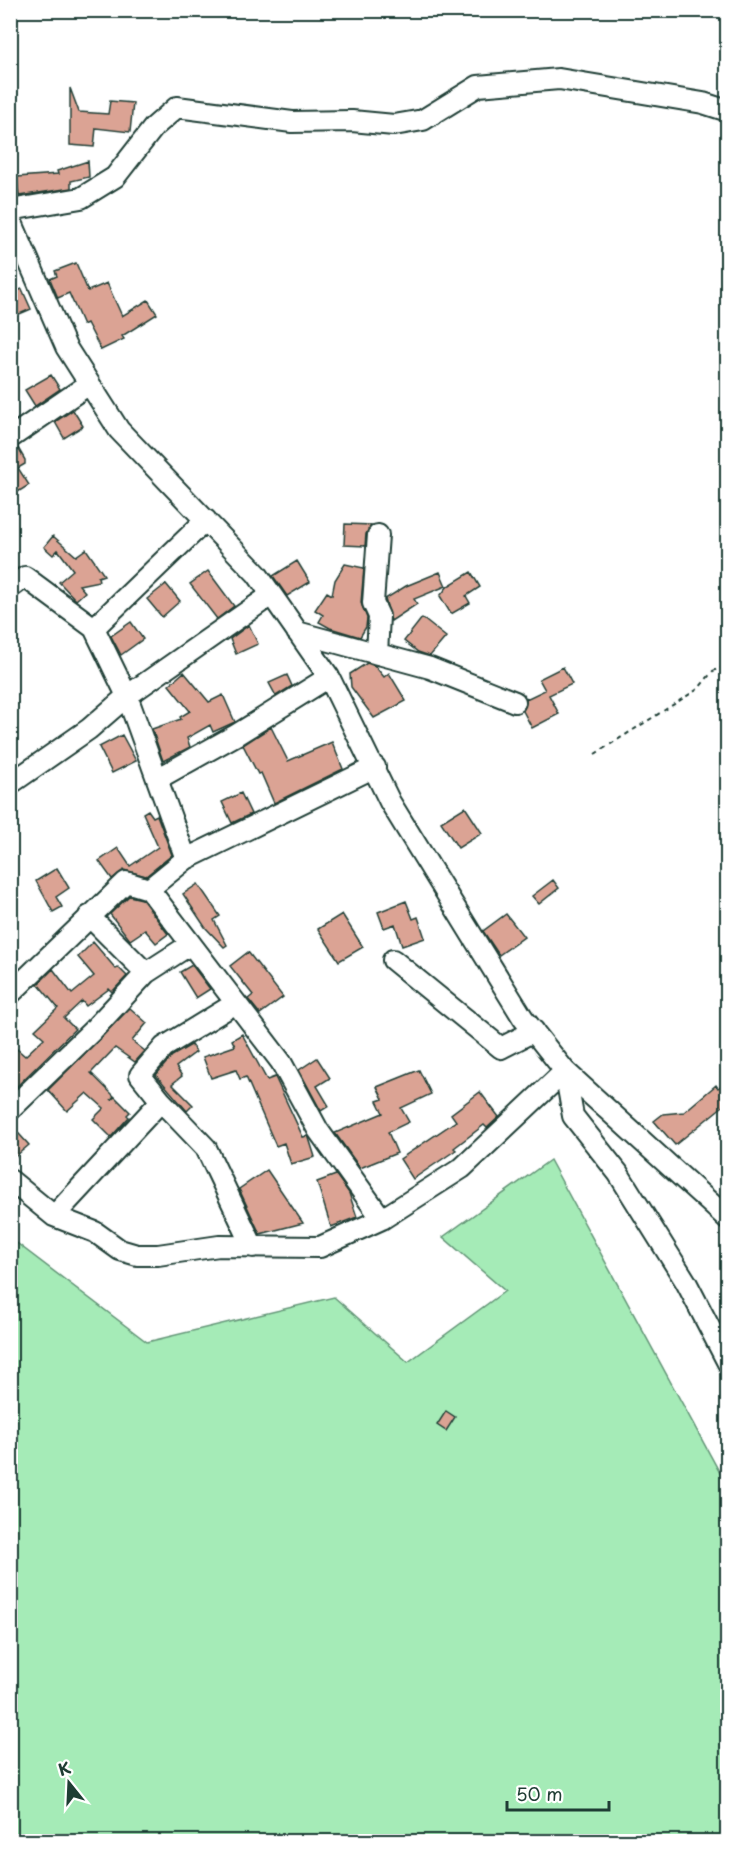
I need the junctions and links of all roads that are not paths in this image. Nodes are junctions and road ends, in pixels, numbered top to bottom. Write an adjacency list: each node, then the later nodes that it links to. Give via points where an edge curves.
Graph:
1 (728, 111): 2 (street, via 703,103 559,79 478,86 423,120 394,125 292,122 177,107 154,127 115,177 81,198)
2 (10, 210)
3 (11, 219): 4 (street, via 66,347)
4 (89, 384): 5 (street); 6 (street, via 119,430)
5 (10, 438)
6 (206, 520): 9 (street, via 257,574); 10 (street)
7 (378, 535): 12 (street, via 374,603 379,616)
8 (10, 588): 10 (street, via 25,577)
9 (271, 595): 11 (street); 14 (street)
10 (94, 628): 14 (street)
11 (297, 632): 12 (street); 13 (street)
12 (377, 654): 15 (street, via 430,668)
13 (328, 676): 16 (street); 17 (street)
14 (127, 696): 17 (street); 18 (street, via 89,729)
15 (516, 702)
16 (375, 767): 19 (street); 27 (street, via 390,802 459,917)
17 (159, 778): 19 (street)
18 (10, 784)
19 (186, 859): 20 (street)
20 (149, 889): 21 (street, via 126,882); 22 (street)
21 (89, 916): 24 (street); 25 (street)
22 (191, 944): 24 (street); 26 (street)
23 (393, 960): 27 (street, via 501,1048)
24 (146, 973): 30 (street)
25 (10, 994)
26 (236, 1003): 29 (street, via 164,1047 140,1075); 33 (street, via 281,1062 318,1130)
27 (534, 1031): 28 (street)
28 (565, 1071): 33 (street, via 462,1168); 34 (street); 36 (street, via 573,1116 618,1173 686,1282)
29 (161, 1101): 32 (street); 35 (street, via 206,1148)
30 (10, 1110)
31 (10, 1180): 32 (street)
32 (54, 1216): 35 (street, via 137,1255 219,1246)
33 (382, 1219): 35 (street, via 320,1247)
34 (728, 1219)
35 (253, 1247)
36 (728, 1363)

